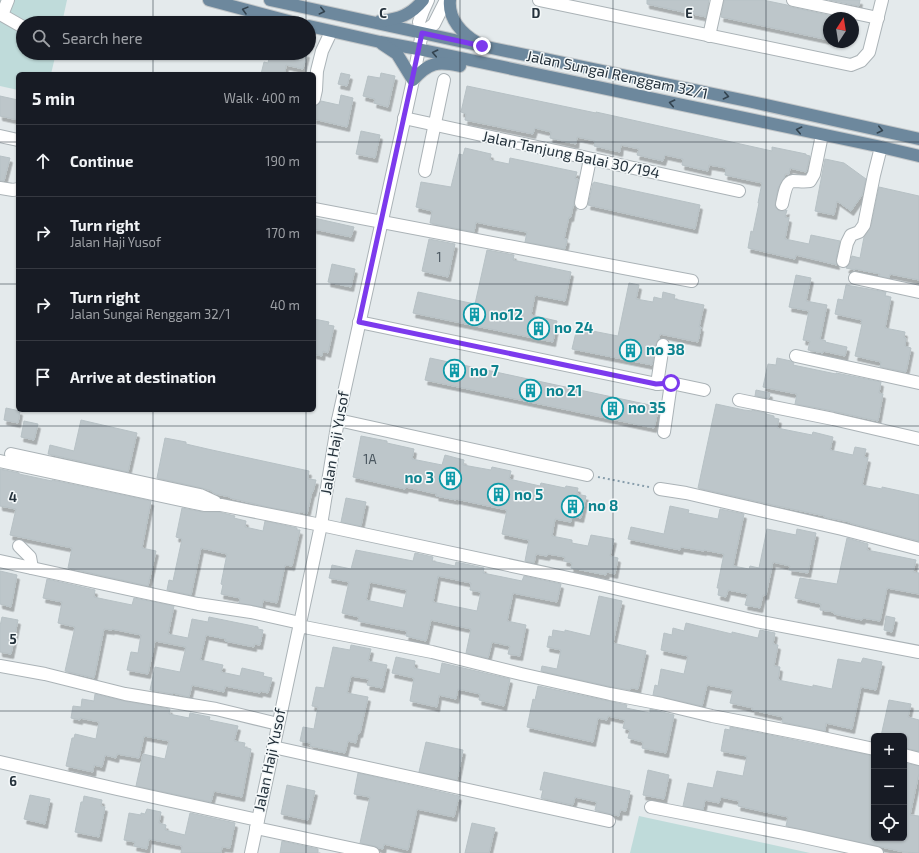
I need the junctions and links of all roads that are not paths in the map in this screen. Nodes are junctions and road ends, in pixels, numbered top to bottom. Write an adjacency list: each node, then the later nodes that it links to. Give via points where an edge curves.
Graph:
1 (8, 0): 12 (street)
2 (209, 0): 13 (main road, one-way to 2)
3 (270, 0): 16 (main road, Jalan Sungai Renggam 32/1, one-way to 16)
4 (423, 0): 16 (main road, via 411,12 395,19)
5 (428, 0): 19 (street, via 420,22)
6 (446, 0): 19 (street, via 434,24)
7 (450, 0): 22 (main road, via 449,8 459,28)
8 (539, 0): 20 (street)
9 (717, 0): 20 (street)
10 (793, 0): 14 (street)
11 (882, 0): 14 (street)
12 (1, 15): 15 (street)
13 (270, 16)
14 (878, 18): 20 (street, via 869,52 861,61 852,65)
15 (16, 22)
16 (369, 22): 19 (main road, Jalan Sungai Renggam 32/1)
17 (316, 28): 18 (main road, Jalan Sungai Renggam 32/1)
18 (331, 32): 21 (main road, Jalan Sungai Renggam 32/1); 27 (street, via 322,51)
19 (422, 33): 22 (main road, Jalan Sungai Renggam 32/1); 23 (street, Jalan Haji Yusof)
20 (710, 36)
21 (380, 42): 23 (main road, Jalan Sungai Renggam 32/1); 24 (main road, via 397,54)
22 (482, 46): 29 (main road, Jalan Sungai Renggam 32/1, one-way to 29)
23 (418, 49): 24 (street, Jalan Haji Yusof); 26 (main road, Jalan Sungai Renggam 32/1, one-way to 23)
24 (412, 80): 26 (main road, via 431,65 447,63 560,87); 28 (street, Jalan Haji Yusof)
25 (444, 80): 30 (street)
26 (577, 83): 31 (main road, Jalan Sungai Renggam 32/1, one-way to 26)
27 (316, 90)
28 (404, 118): 30 (street, Jalan Tanjung Balai 30/194); 46 (street, Jalan Haji Yusof)
29 (852, 123): 33 (main road, Jalan Sungai Renggam 32/1, one-way to 33); 35 (main road)
30 (435, 125): 38 (street, Jalan Tanjung Balai 30/194); 39 (street)
31 (822, 135): 35 (main road, Jalan Sungai Renggam 32/1); 44 (street, via 814,174 810,181 790,182)
32 (0, 136): 34 (street)
33 (919, 139)
34 (16, 140)
35 (849, 140): 36 (main road, Jalan Sungai Renggam 32/1)
36 (881, 147): 37 (main road, Jalan Sungai Renggam 32/1); 47 (street, via 864,225 859,232 851,235)
37 (919, 156)
38 (590, 159): 42 (street, Jalan Tanjung Balai 30/194); 43 (street)
39 (425, 171)
40 (0, 188): 41 (street)
41 (16, 189)
42 (739, 191)
43 (581, 203)
44 (782, 204)
45 (316, 209): 46 (street)
46 (382, 222): 49 (street); 51 (street, Jalan Haji Yusof)
47 (843, 261)
48 (855, 278): 50 (street)
49 (692, 282)
50 (919, 292)
51 (359, 322): 56 (street); 59 (street, Jalan Haji Yusof)
52 (663, 346): 56 (street)
53 (796, 356): 55 (street)
54 (671, 383): 56 (street); 57 (street); 60 (street)
55 (919, 383)
56 (656, 384)
57 (704, 390)
58 (739, 400): 61 (street)
59 (338, 420): 64 (street); 67 (street, Jalan Haji Yusof)
60 (664, 432)
61 (919, 439)
62 (10, 454): 66 (street, via 200,495)
63 (0, 461): 66 (street, via 204,505)
64 (587, 475)
65 (660, 489): 69 (street, via 842,529)
66 (222, 505): 67 (street)
67 (321, 525): 72 (street, Jalan Haji Yusof); 73 (street, via 756,621)
68 (19, 546): 71 (street, via 30,557)
69 (919, 550)
70 (0, 561): 71 (street)
71 (32, 568): 72 (street, via 198,604 251,612)
72 (299, 625): 75 (street, Jalan Haji Yusof); 77 (street)
73 (919, 652)
74 (0, 666): 75 (street, via 45,674 125,694 216,709)
75 (278, 724): 76 (street, Jalan Haji Yusof)
76 (273, 747): 82 (street); 83 (street, Jalan Haji Yusof)
77 (871, 748)
78 (907, 756): 79 (street)
79 (919, 759)
80 (0, 762): 83 (street)
81 (651, 807): 86 (street)
82 (610, 821)
83 (257, 824): 84 (street, Jalan Haji Yusof); 85 (street)
84 (251, 853)
85 (373, 853)
86 (876, 853)

